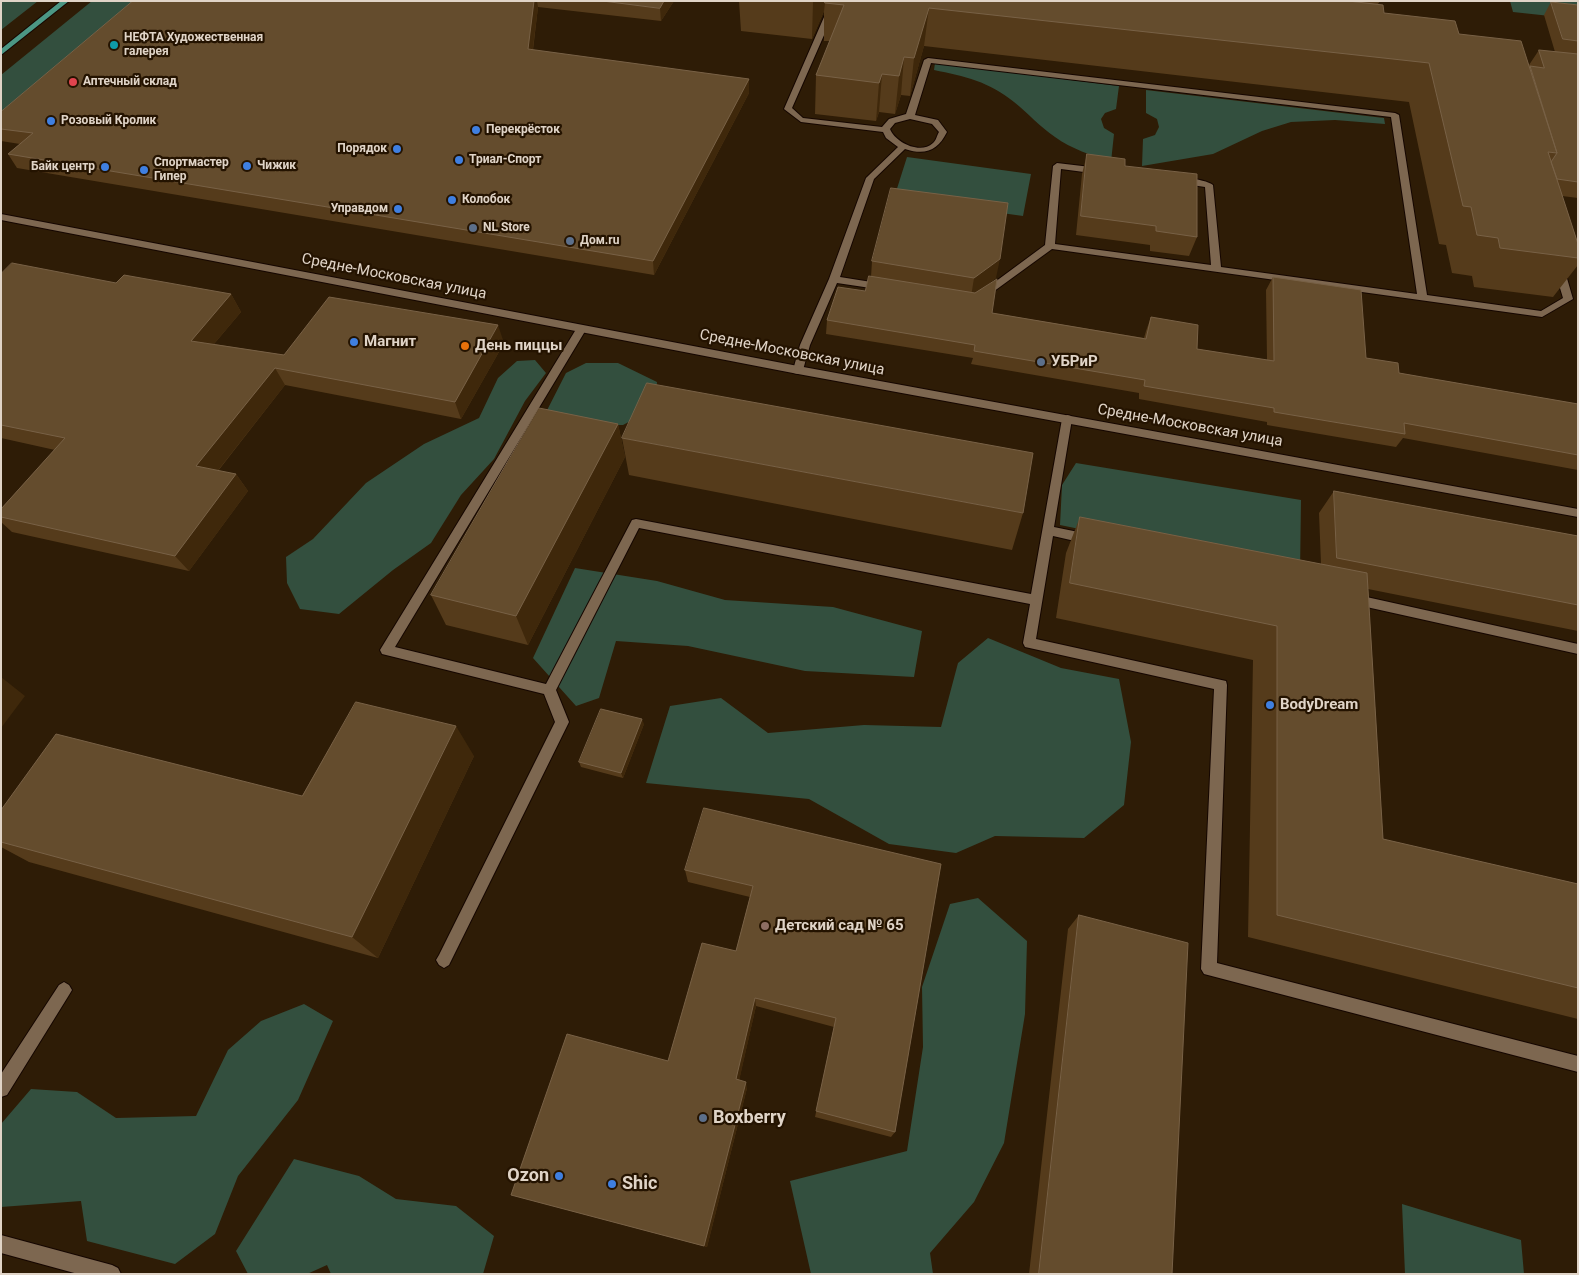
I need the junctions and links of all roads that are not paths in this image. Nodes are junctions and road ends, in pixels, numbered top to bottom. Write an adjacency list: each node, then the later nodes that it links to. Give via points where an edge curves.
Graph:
1 (66, 1): 3 (main road)
2 (835, 1): 5 (street, via 788,109 801,120)
3 (1, 53)
4 (910, 116): 5 (street, via 894,120); 6 (street, via 935,122 943,132 942,138 930,147); 15 (street, via 928,60 1395,115)
5 (886, 130): 6 (street, via 887,138)
6 (904, 148): 13 (street, via 870,178)
7 (1105, 172): 10 (street, via 1057,166)
8 (1171, 180): 12 (street, via 1209,185)
9 (1, 216): 17 (street, Средне-Московская улица)
10 (1050, 246): 12 (street); 16 (street)
11 (1557, 262): 15 (street, via 1568,299 1542,314)
12 (1216, 268): 15 (street)
13 (834, 279): 14 (street); 18 (street, via 805,345)
14 (890, 288)
15 (1422, 297)
16 (973, 302)
17 (582, 328): 18 (street, Средне-Московская улица); 26 (street, via 386,650)
18 (798, 370): 19 (street, Средне-Московская улица)
19 (1066, 419): 20 (street, Средне-Московская улица); 21 (street)
20 (1578, 513)
21 (1048, 530): 22 (street); 24 (street)
22 (1096, 541)
23 (1337, 595): 25 (street)
24 (1036, 600): 26 (street, via 636,523); 29 (street, via 1029,643 1221,685 1209,969)
25 (1578, 650)
26 (549, 690): 27 (street, via 562,722)
27 (444, 960)
28 (64, 990): 30 (street)
29 (1578, 1064)
30 (1, 1090)
31 (1, 1244): 32 (street)
32 (112, 1274)

